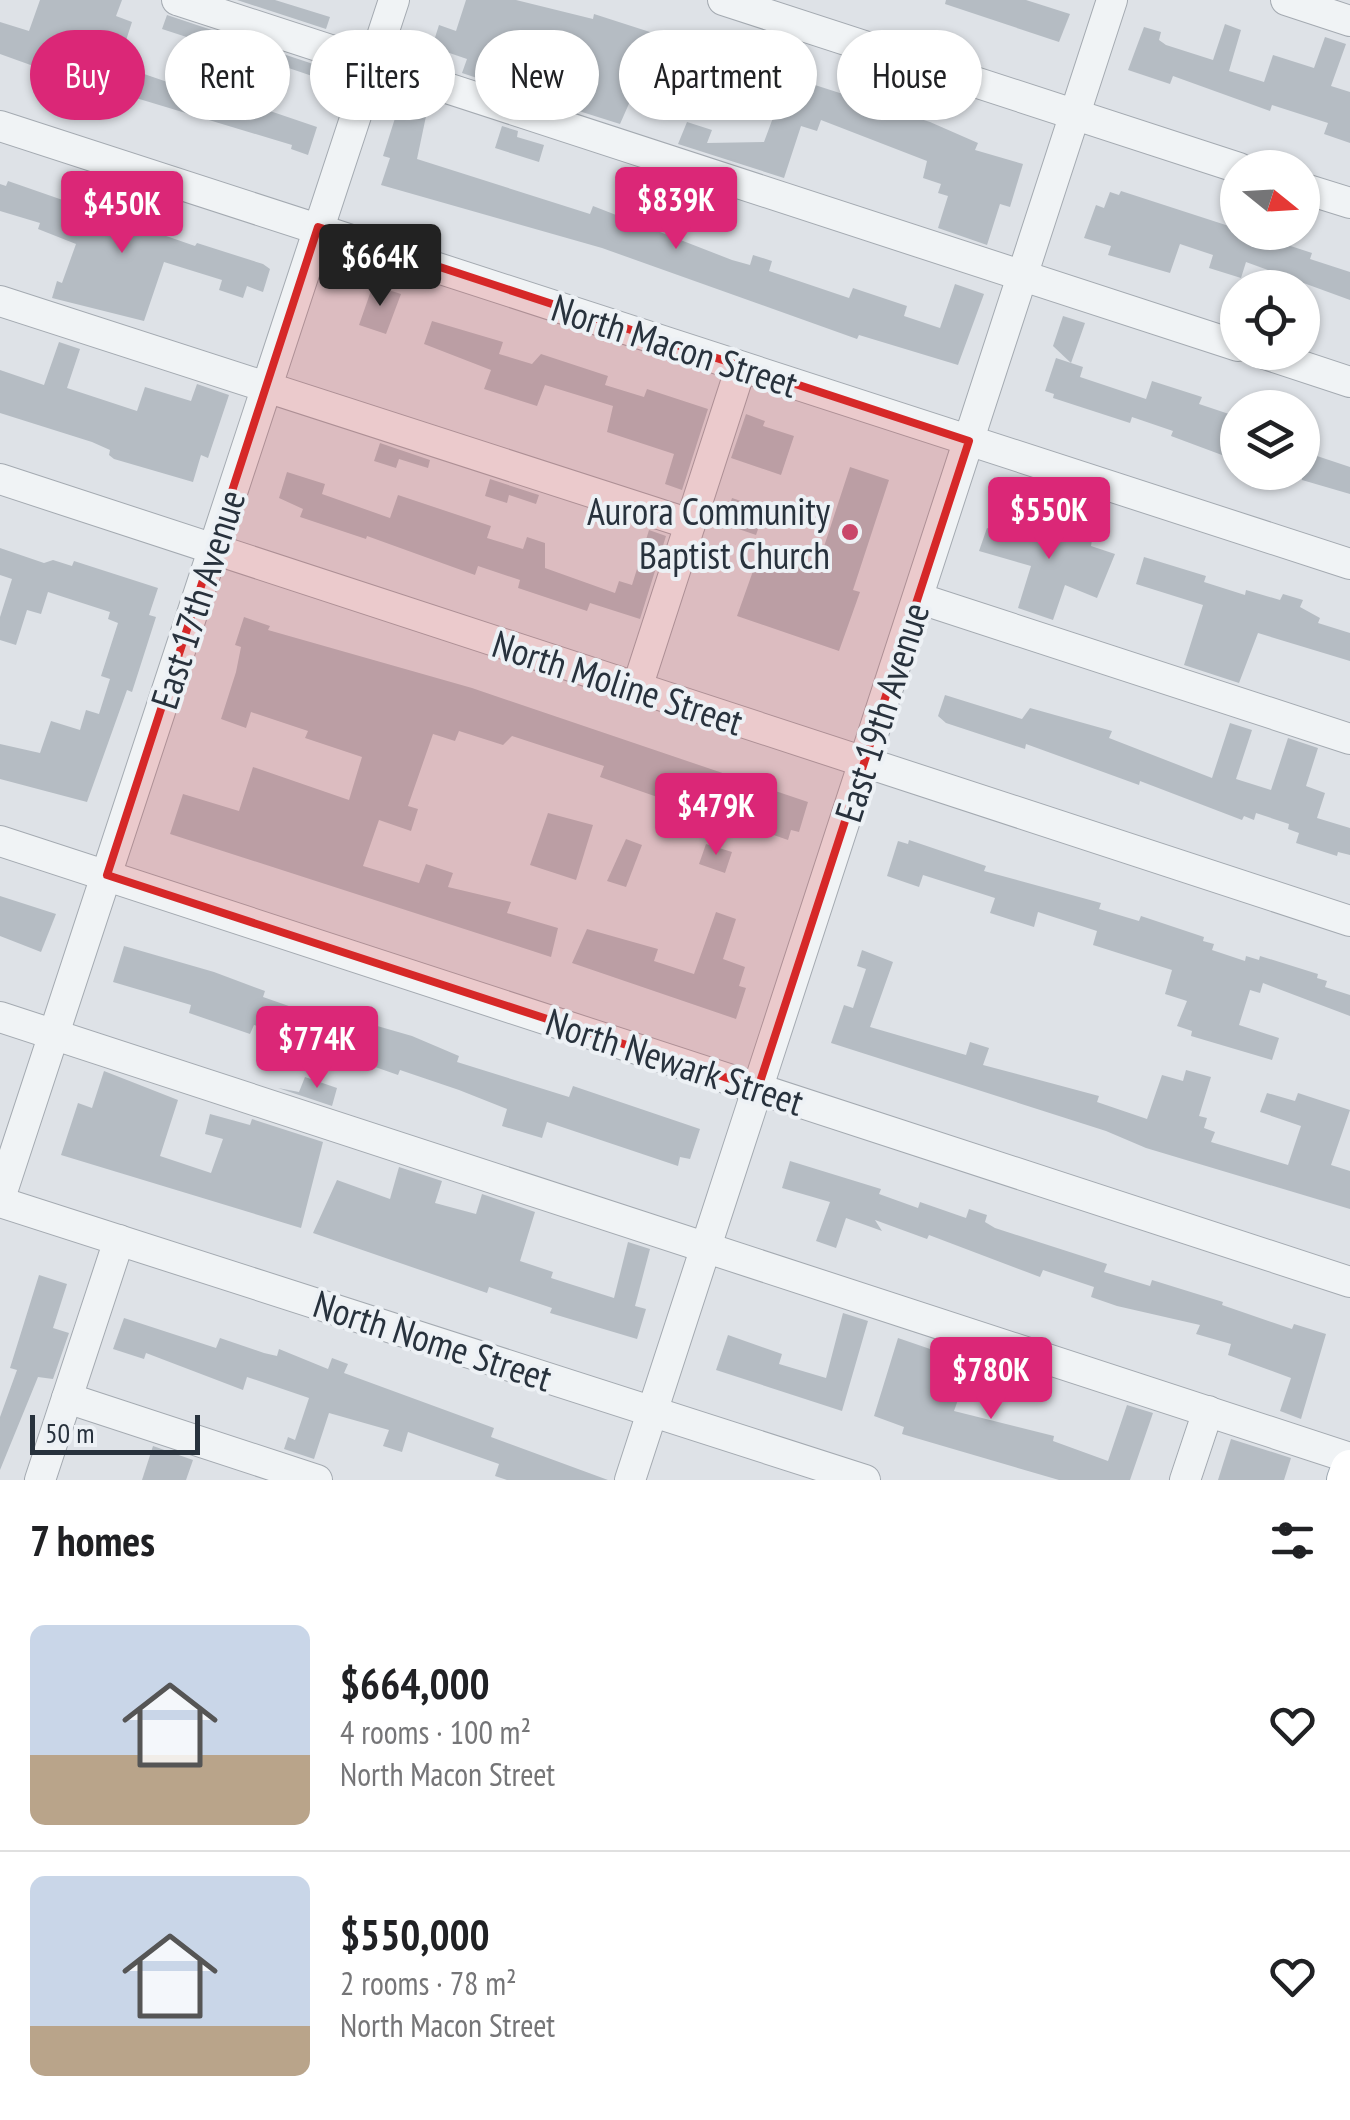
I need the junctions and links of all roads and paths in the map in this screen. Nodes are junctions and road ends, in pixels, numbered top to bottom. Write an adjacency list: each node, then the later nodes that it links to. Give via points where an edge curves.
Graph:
1 (178, 0): 8 (street)
2 (394, 0): 7 (street, East 17th Avenue)
3 (723, 0): 10 (street)
4 (1112, 0): 10 (street, East 19th Avenue)
5 (1286, 0): 6 (street)
6 (1350, 21)
7 (384, 30)
8 (310, 43)
9 (455, 90): 17 (street)
10 (1074, 115): 13 (street); 17 (street, East 19th Avenue)
11 (354, 120): 16 (street, East 17th Avenue)
12 (0, 126): 16 (street, North Macon Street)
13 (1220, 162)
14 (1320, 194): 15 (street)
15 (1350, 203)
16 (318, 227): 20 (street, North Macon Street); 23 (street, East 17th Avenue)
17 (1022, 276): 19 (street); 24 (street, East 19th Avenue)
18 (0, 301): 23 (street)
19 (1220, 340)
20 (741, 367): 24 (street, North Macon Street); 26 (street)
21 (1314, 370): 22 (street)
22 (1350, 382)
23 (266, 386): 26 (street); 27 (street, East 17th Avenue)
24 (969, 441): 28 (street, North Macon Street); 29 (street, East 19th Avenue)
25 (0, 479): 27 (street, North Moline Street)
26 (690, 524): 30 (street)
27 (213, 549): 30 (street, North Moline Street); 34 (street, East 17th Avenue)
28 (1350, 564)
29 (918, 598): 31 (street); 32 (street, East 19th Avenue)
30 (637, 688): 32 (street, North Moline Street)
31 (1350, 739)
32 (864, 763): 35 (street, North Moline Street); 38 (street, East 19th Avenue)
33 (0, 842): 34 (street, North Newark Street)
34 (107, 875): 37 (street, East 17th Avenue); 38 (street, North Newark Street)
35 (1350, 921)
36 (0, 1017): 37 (street)
37 (54, 1035): 39 (street, East 17th Avenue); 41 (street)
38 (758, 1088): 41 (street, East 19th Avenue); 42 (street, North Newark Street)
39 (0, 1200): 40 (street, North Nome Street)
40 (119, 1240): 43 (street); 44 (street, North Nome Street)
41 (708, 1246): 44 (street, East 19th Avenue); 45 (street)
42 (1350, 1282)
43 (67, 1398): 48 (street); 49 (street)
44 (652, 1410): 50 (street, East 19th Avenue); 51 (street, North Nome Street)
45 (1208, 1411): 46 (street); 52 (street)
46 (1350, 1458)
47 (1350, 1469): 53 (main road)
48 (40, 1480)
49 (317, 1480)
50 (630, 1480)
51 (865, 1480)
52 (1184, 1480)
53 (1346, 1480)

